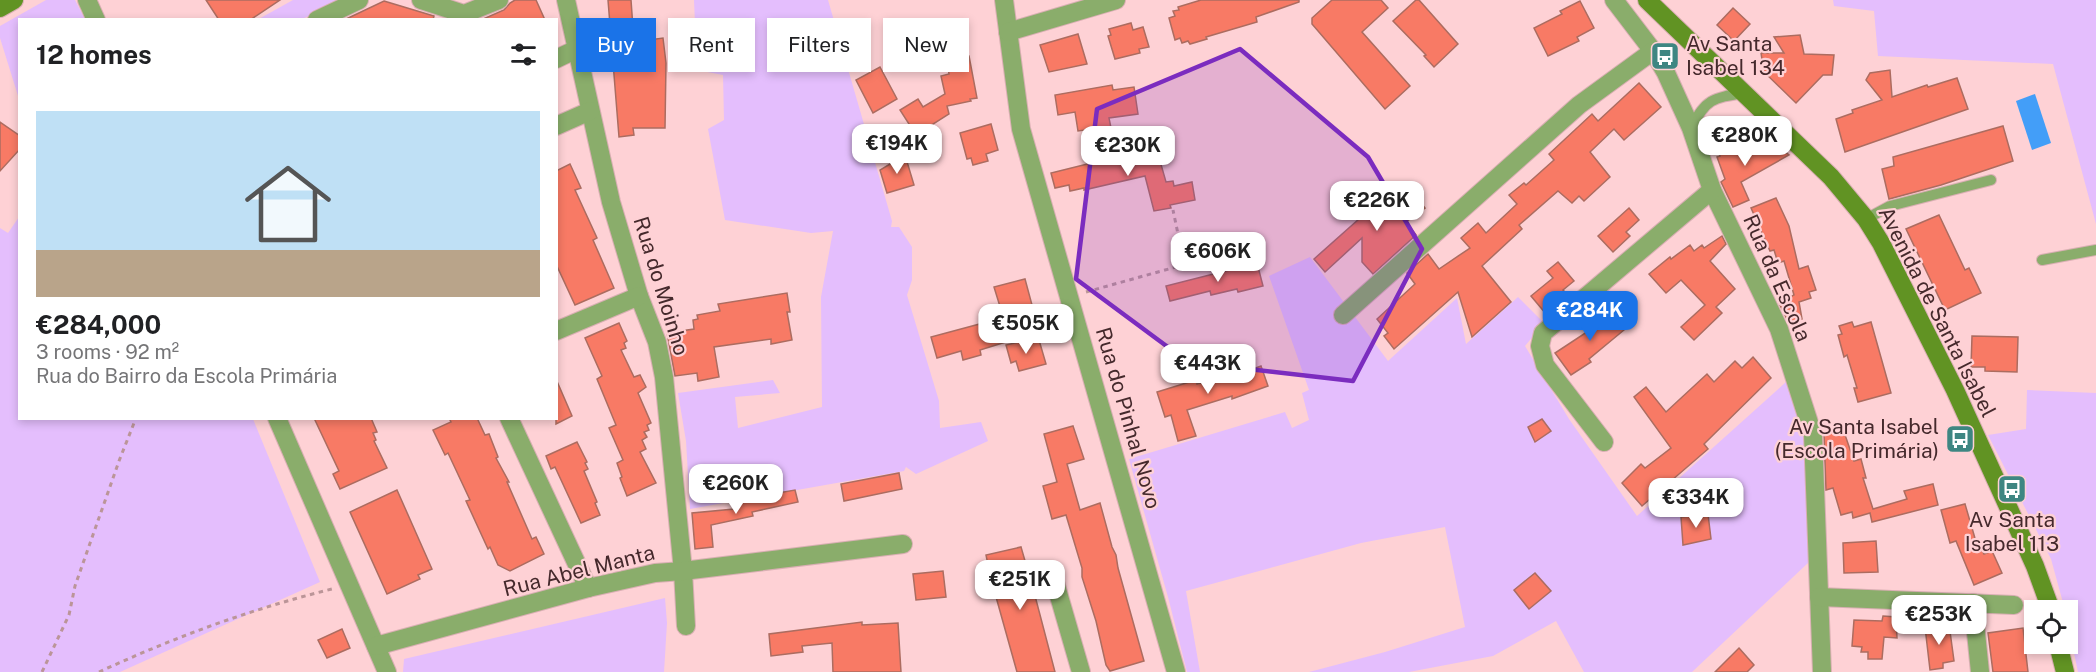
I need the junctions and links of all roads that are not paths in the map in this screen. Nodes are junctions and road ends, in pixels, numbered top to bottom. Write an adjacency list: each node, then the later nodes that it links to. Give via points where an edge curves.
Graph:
1 (14, 0): 11 (street)
2 (87, 0): 12 (street)
3 (359, 0): 13 (street)
4 (421, 0): 5 (street, via 464,14)
5 (499, 0)
6 (566, 0): 15 (street, Rua do Moinho)
7 (1004, 0): 14 (street, Rua do Pinhal Novo)
8 (1116, 0): 14 (street)
9 (1614, 0): 17 (street, Rua da Escola)
10 (1647, 0): 20 (street, Avenida de Santa Isabel)
11 (0, 8)
12 (95, 18)
13 (321, 18)
14 (1008, 32): 48 (street, Rua do Pinhal Novo, via 1021,129)
15 (576, 45)
16 (576, 50): 18 (street)
17 (1653, 51): 23 (street, Rua da Escola); 30 (street, via 1579,105)
18 (558, 57)
19 (582, 72): 21 (street, Rua do Moinho)
20 (1744, 93): 23 (lane, via 1715,98 1700,110); 26 (street, Avenida de Santa Isabel, via 1831,177)
21 (590, 111): 22 (street); 29 (street, Rua do Moinho)
22 (558, 125)
23 (1691, 128): 25 (street, Rua da Escola)
24 (1991, 180): 26 (lane, via 1890,206)
25 (1712, 190): 34 (street, via 1543,333 1540,346 1545,365); 39 (street, Rua da Escola, via 1779,328 1813,435)
26 (1866, 219): 40 (street, Avenida de Santa Isabel, via 1955,390)
27 (2096, 250): 28 (lane)
28 (2042, 260)
29 (639, 296): 31 (street); 36 (street, Rua do Moinho, via 657,342 664,377)
30 (1342, 315)
31 (558, 330)
32 (278, 420): 44 (street)
33 (509, 420): 38 (street)
34 (1604, 442)
35 (903, 544): 36 (street, Rua Abel Manta)
36 (683, 571): 38 (street, Rua Abel Manta); 43 (street, Rua do Moinho)
37 (1052, 572): 47 (street)
38 (588, 588): 44 (street, Rua Abel Manta)
39 (1820, 597): 41 (street); 49 (street, Rua da Escola)
40 (2047, 600)
41 (1973, 603): 42 (street); 50 (street)
42 (2013, 605)
43 (686, 626)
44 (376, 646): 46 (street)
45 (2060, 654): 51 (street)
46 (387, 672)
47 (1081, 672)
48 (1176, 672)
49 (1822, 672)
50 (1980, 672)
51 (2065, 672)

